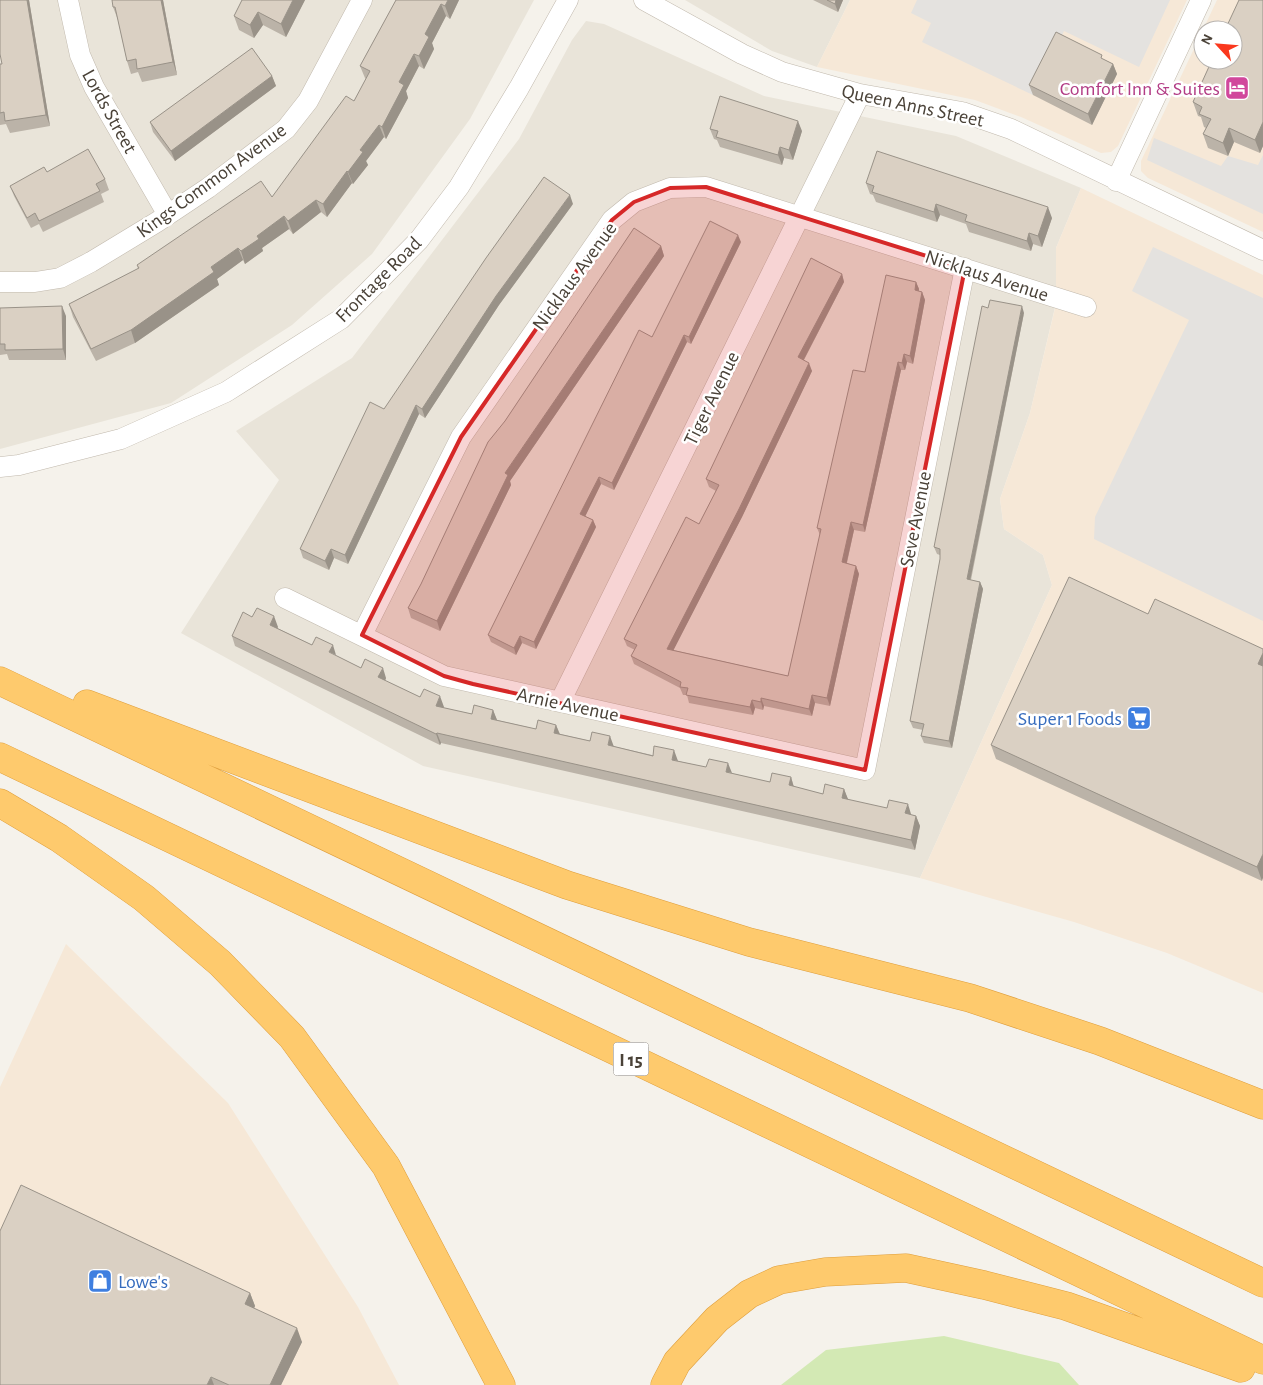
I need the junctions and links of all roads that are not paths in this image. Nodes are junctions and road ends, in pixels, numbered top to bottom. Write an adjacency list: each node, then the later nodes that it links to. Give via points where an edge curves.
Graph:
1 (68, 0): 8 (street, Lords Street, via 80,55 94,87)
2 (362, 0): 8 (street, Kings Common Avenue, via 308,100 286,129)
3 (568, 0): 14 (street, Frontage Road, via 459,187 420,240 341,319 226,392 121,439)
4 (644, 0): 6 (street, Queen Anns Street, via 742,54 782,72)
5 (1201, 0): 7 (street)
6 (860, 94): 7 (street, Queen Anns Street, via 970,114 1011,129); 9 (street, Tiger Avenue)
7 (1116, 181): 10 (street, Queen Anns Street)
8 (168, 215): 12 (street, Kings Common Avenue, via 60,278)
9 (801, 216): 11 (street, Nicklaus Avenue); 16 (street, Nicklaus Avenue, via 706,187 670,188 634,202 612,220 460,437); 19 (street, Tiger Avenue)
10 (1263, 250)
11 (965, 268): 13 (street, Nicklaus Avenue); 21 (street, Seve Avenue)
12 (0, 282)
13 (1086, 307)
14 (0, 467)
15 (285, 598): 16 (street, Arnie Avenue)
16 (362, 635): 19 (street, Arnie Avenue, via 444,676)
17 (0, 670): 23 (highway, via 567,885 749,942 970,998 1100,1040)
18 (0, 681): 24 (highway)
19 (560, 702): 21 (street, Arnie Avenue)
20 (0, 757): 25 (highway, I 15)
21 (865, 770)
22 (0, 803): 27 (highway, via 59,838 144,898 220,962 292,1037 386,1166)
23 (1263, 1105)
24 (1263, 1283)
25 (1263, 1360)
26 (1263, 1376): 28 (highway, via 1066,1306 906,1268 825,1272 780,1280 750,1294 717,1319 677,1362)
27 (501, 1385)
28 (665, 1385)

